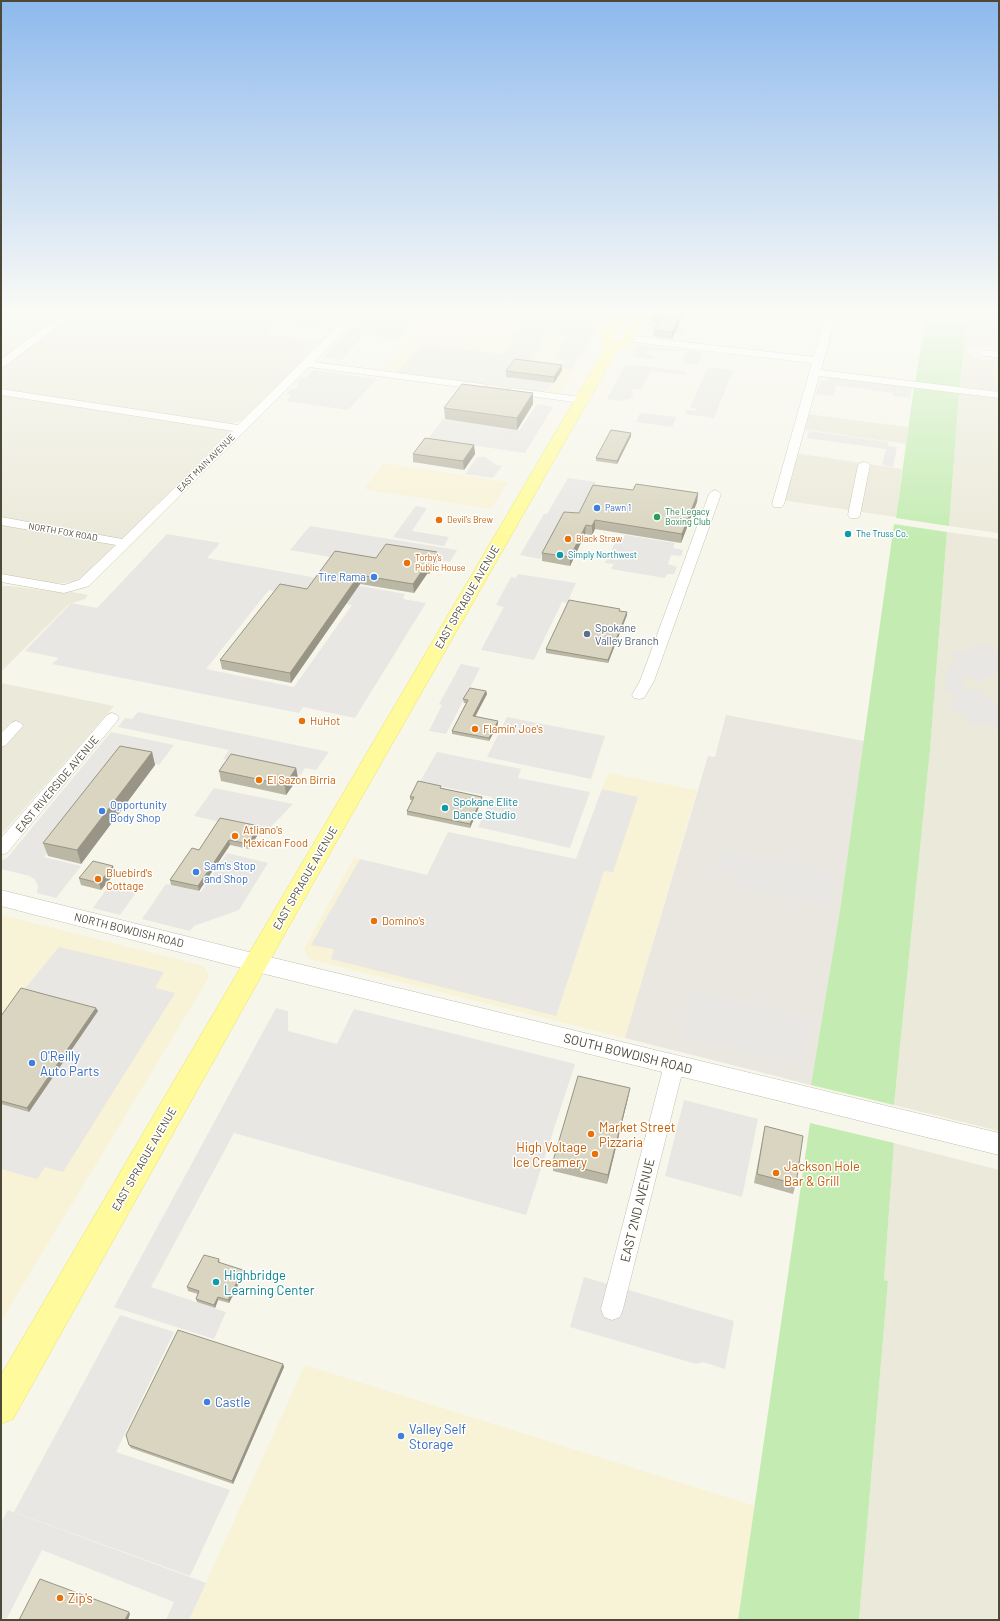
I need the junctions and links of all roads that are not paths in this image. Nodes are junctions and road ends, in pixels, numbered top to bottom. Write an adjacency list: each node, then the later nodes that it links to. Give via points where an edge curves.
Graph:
1 (284, 387): 9 (street, EAST MAIN AVENUE)
2 (478, 387): 8 (street)
3 (590, 387): 8 (main road, EAST SPRAGUE AVENUE)
4 (811, 387): 12 (street)
5 (945, 387): 7 (street)
6 (1, 392): 9 (street)
7 (999, 395)
8 (582, 400): 23 (main road, EAST SPRAGUE AVENUE)
9 (241, 429): 15 (street, EAST MAIN AVENUE)
10 (864, 465): 13 (street)
11 (715, 494): 17 (street, via 647,681)
12 (778, 504)
13 (854, 515)
14 (1, 521): 15 (street, NORTH FOX ROAD)
15 (126, 543): 16 (street, EAST MAIN AVENUE, via 84,582 64,589)
16 (1, 578)
17 (639, 695)
18 (112, 718): 21 (street, EAST RIVERSIDE AVENUE)
19 (16, 726): 20 (street)
20 (1, 742)
21 (1, 849)
22 (1, 898): 23 (street, NORTH BOWDISH ROAD)
23 (256, 963): 24 (street, SOUTH BOWDISH ROAD); 27 (main road, EAST SPRAGUE AVENUE)
24 (674, 1065): 25 (street, SOUTH BOWDISH ROAD); 26 (street, EAST 2ND AVENUE)
25 (999, 1144)
26 (612, 1309)
27 (1, 1407)

